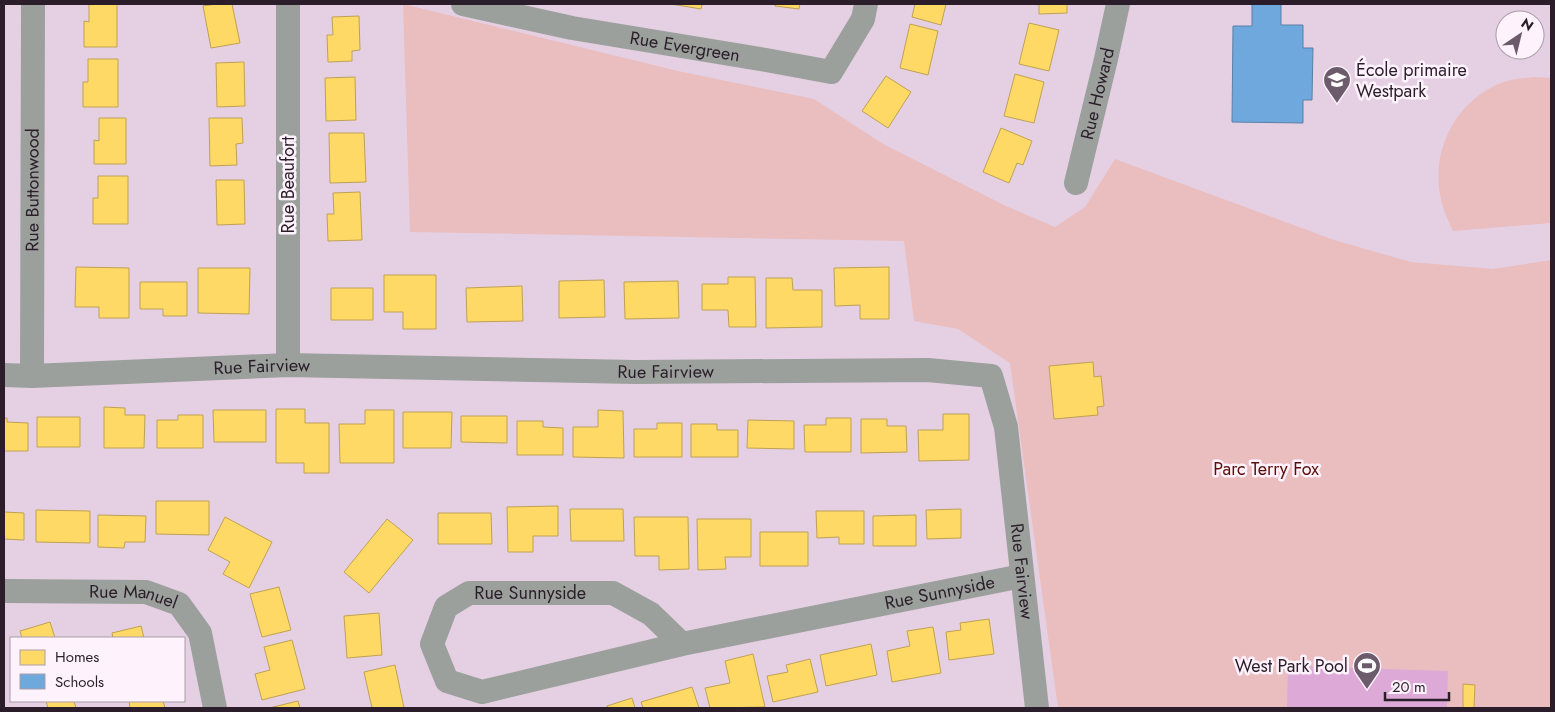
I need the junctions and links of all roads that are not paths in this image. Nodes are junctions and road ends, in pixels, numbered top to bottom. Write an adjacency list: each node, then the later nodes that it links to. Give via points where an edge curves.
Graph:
1 (33, 4): 9 (street, Rue Buttonwood)
2 (288, 4): 7 (street, Rue Beaufort)
3 (463, 4): 4 (street, Rue Evergreen, via 572,28 831,72 863,19)
4 (866, 4)
5 (1118, 4): 6 (street, Rue Howard)
6 (1076, 183)
7 (288, 365): 9 (street, Rue Fairview); 10 (street, Rue Fairview, via 635,372 928,370 991,376 1006,427)
8 (4, 375): 9 (street, Rue Fairview)
9 (32, 376)
10 (1022, 576): 12 (street, Rue Sunnyside); 14 (street, Rue Fairview)
11 (4, 591): 13 (street, Rue Manuel, via 146,592 178,604 200,633)
12 (682, 644): 12 (street, Rue Sunnyside, via 651,614 613,593 521,592 469,593 446,607 432,644 447,681 482,692)
13 (215, 708)
14 (1037, 708)

